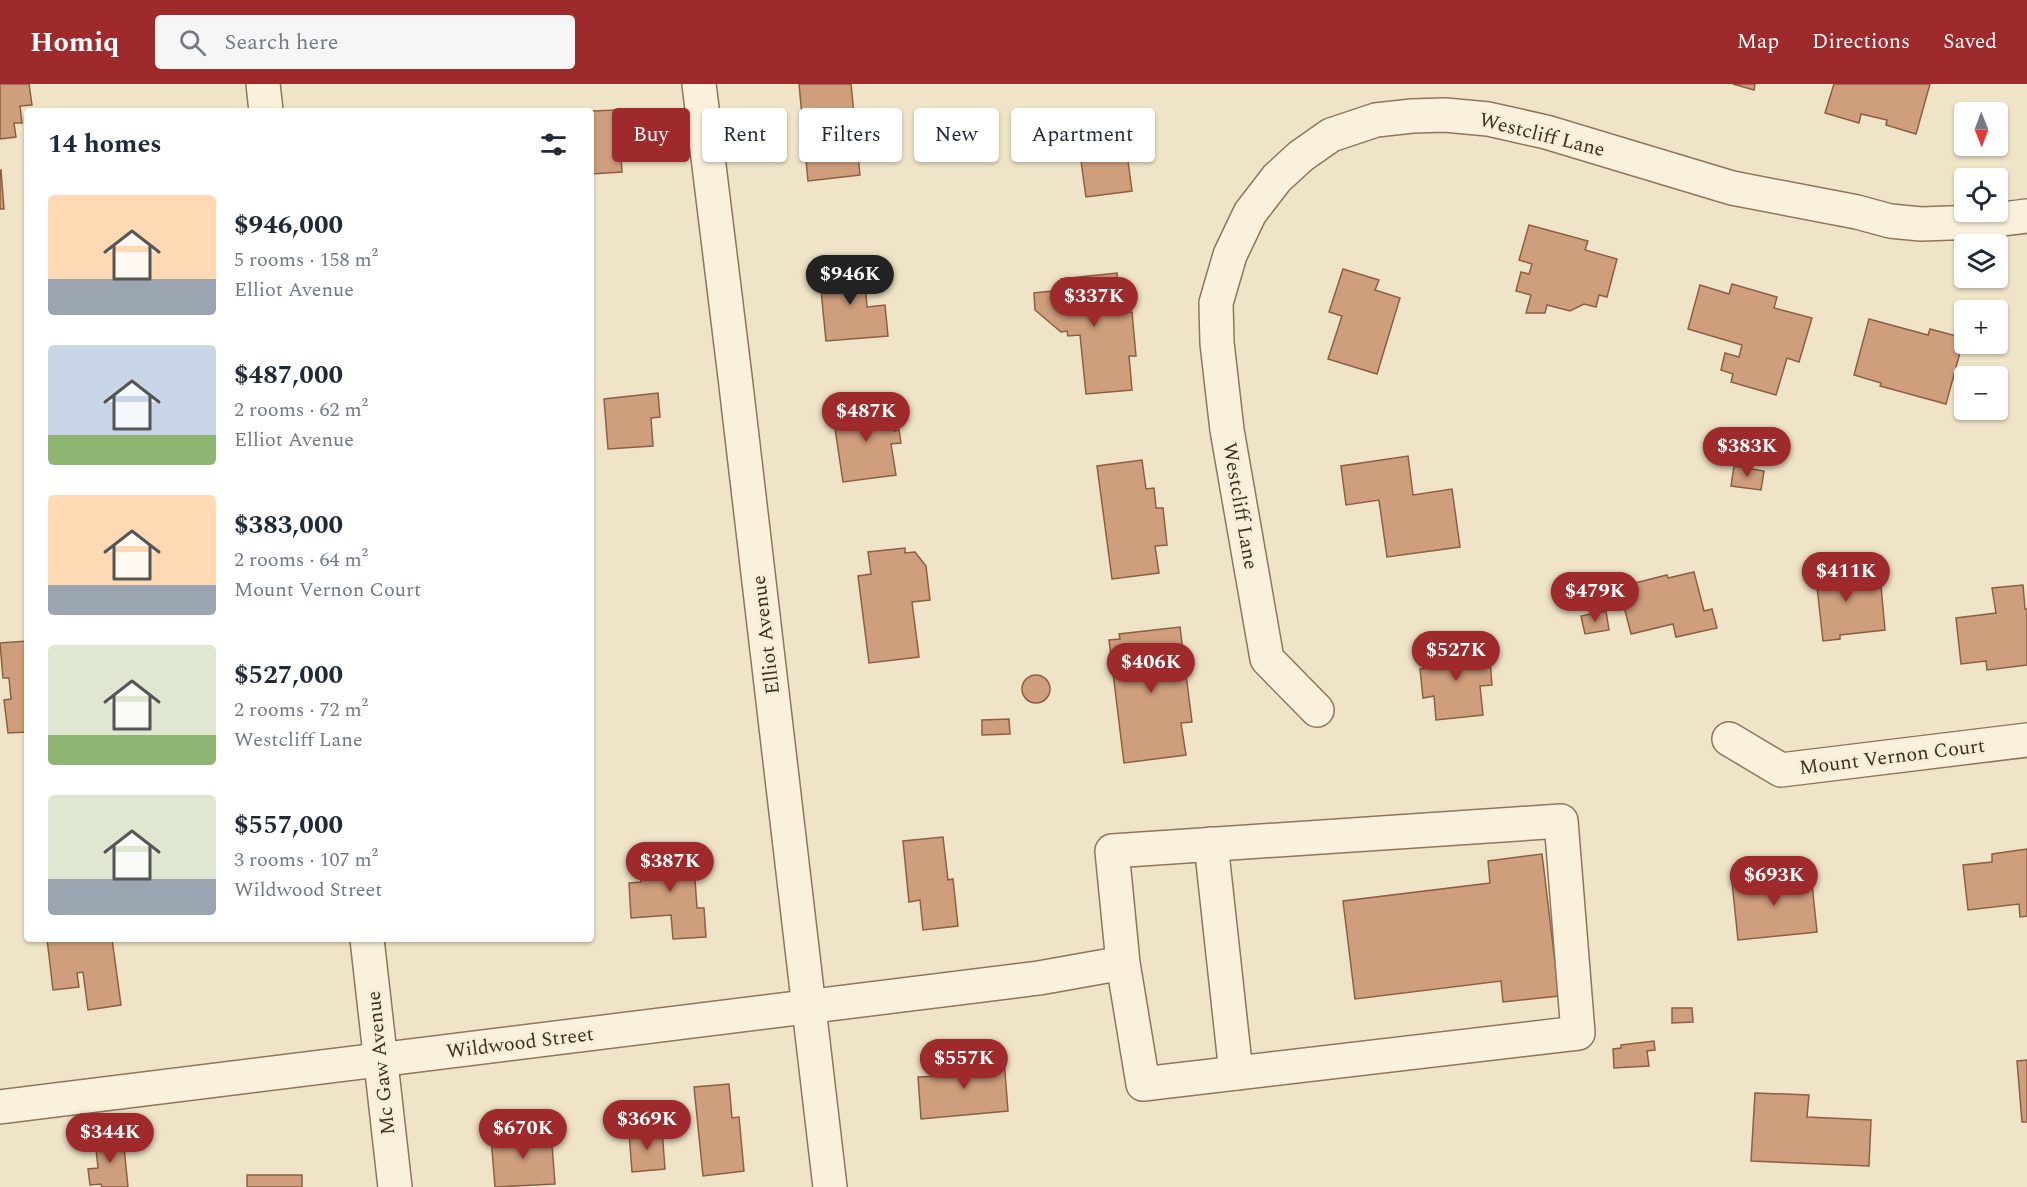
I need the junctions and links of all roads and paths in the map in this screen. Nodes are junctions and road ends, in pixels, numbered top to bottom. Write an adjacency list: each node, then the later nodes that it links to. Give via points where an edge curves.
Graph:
1 (263, 84): 3 (street)
2 (699, 84): 11 (street, Elliot Avenue)
3 (266, 108)
4 (2027, 216): 5 (street, Westcliff Lane, via 1978,222 1890,221 1732,188 1546,132 1488,119 1412,116 1376,120 1331,135 1277,178 1250,213 1230,255 1216,303 1216,344 1227,430 1267,659)
5 (1317, 710)
6 (1729, 739): 7 (street, Mount Vernon Court, via 1781,770)
7 (2027, 740)
8 (1211, 844): 10 (street, via 1112,851); 13 (street); 13 (street, via 1561,821 1578,1033)
9 (367, 942): 12 (street, Mc Gaw Avenue)
10 (1123, 963): 11 (street, Wildwood Street, via 1039,978); 13 (street, via 1143,1084)
11 (810, 1007): 12 (street, Wildwood Street); 16 (street, Elliot Avenue)
12 (381, 1060): 14 (street, Wildwood Street); 15 (street, Mc Gaw Avenue)
13 (1236, 1073)
14 (0, 1107)
15 (395, 1187)
16 (830, 1187)

